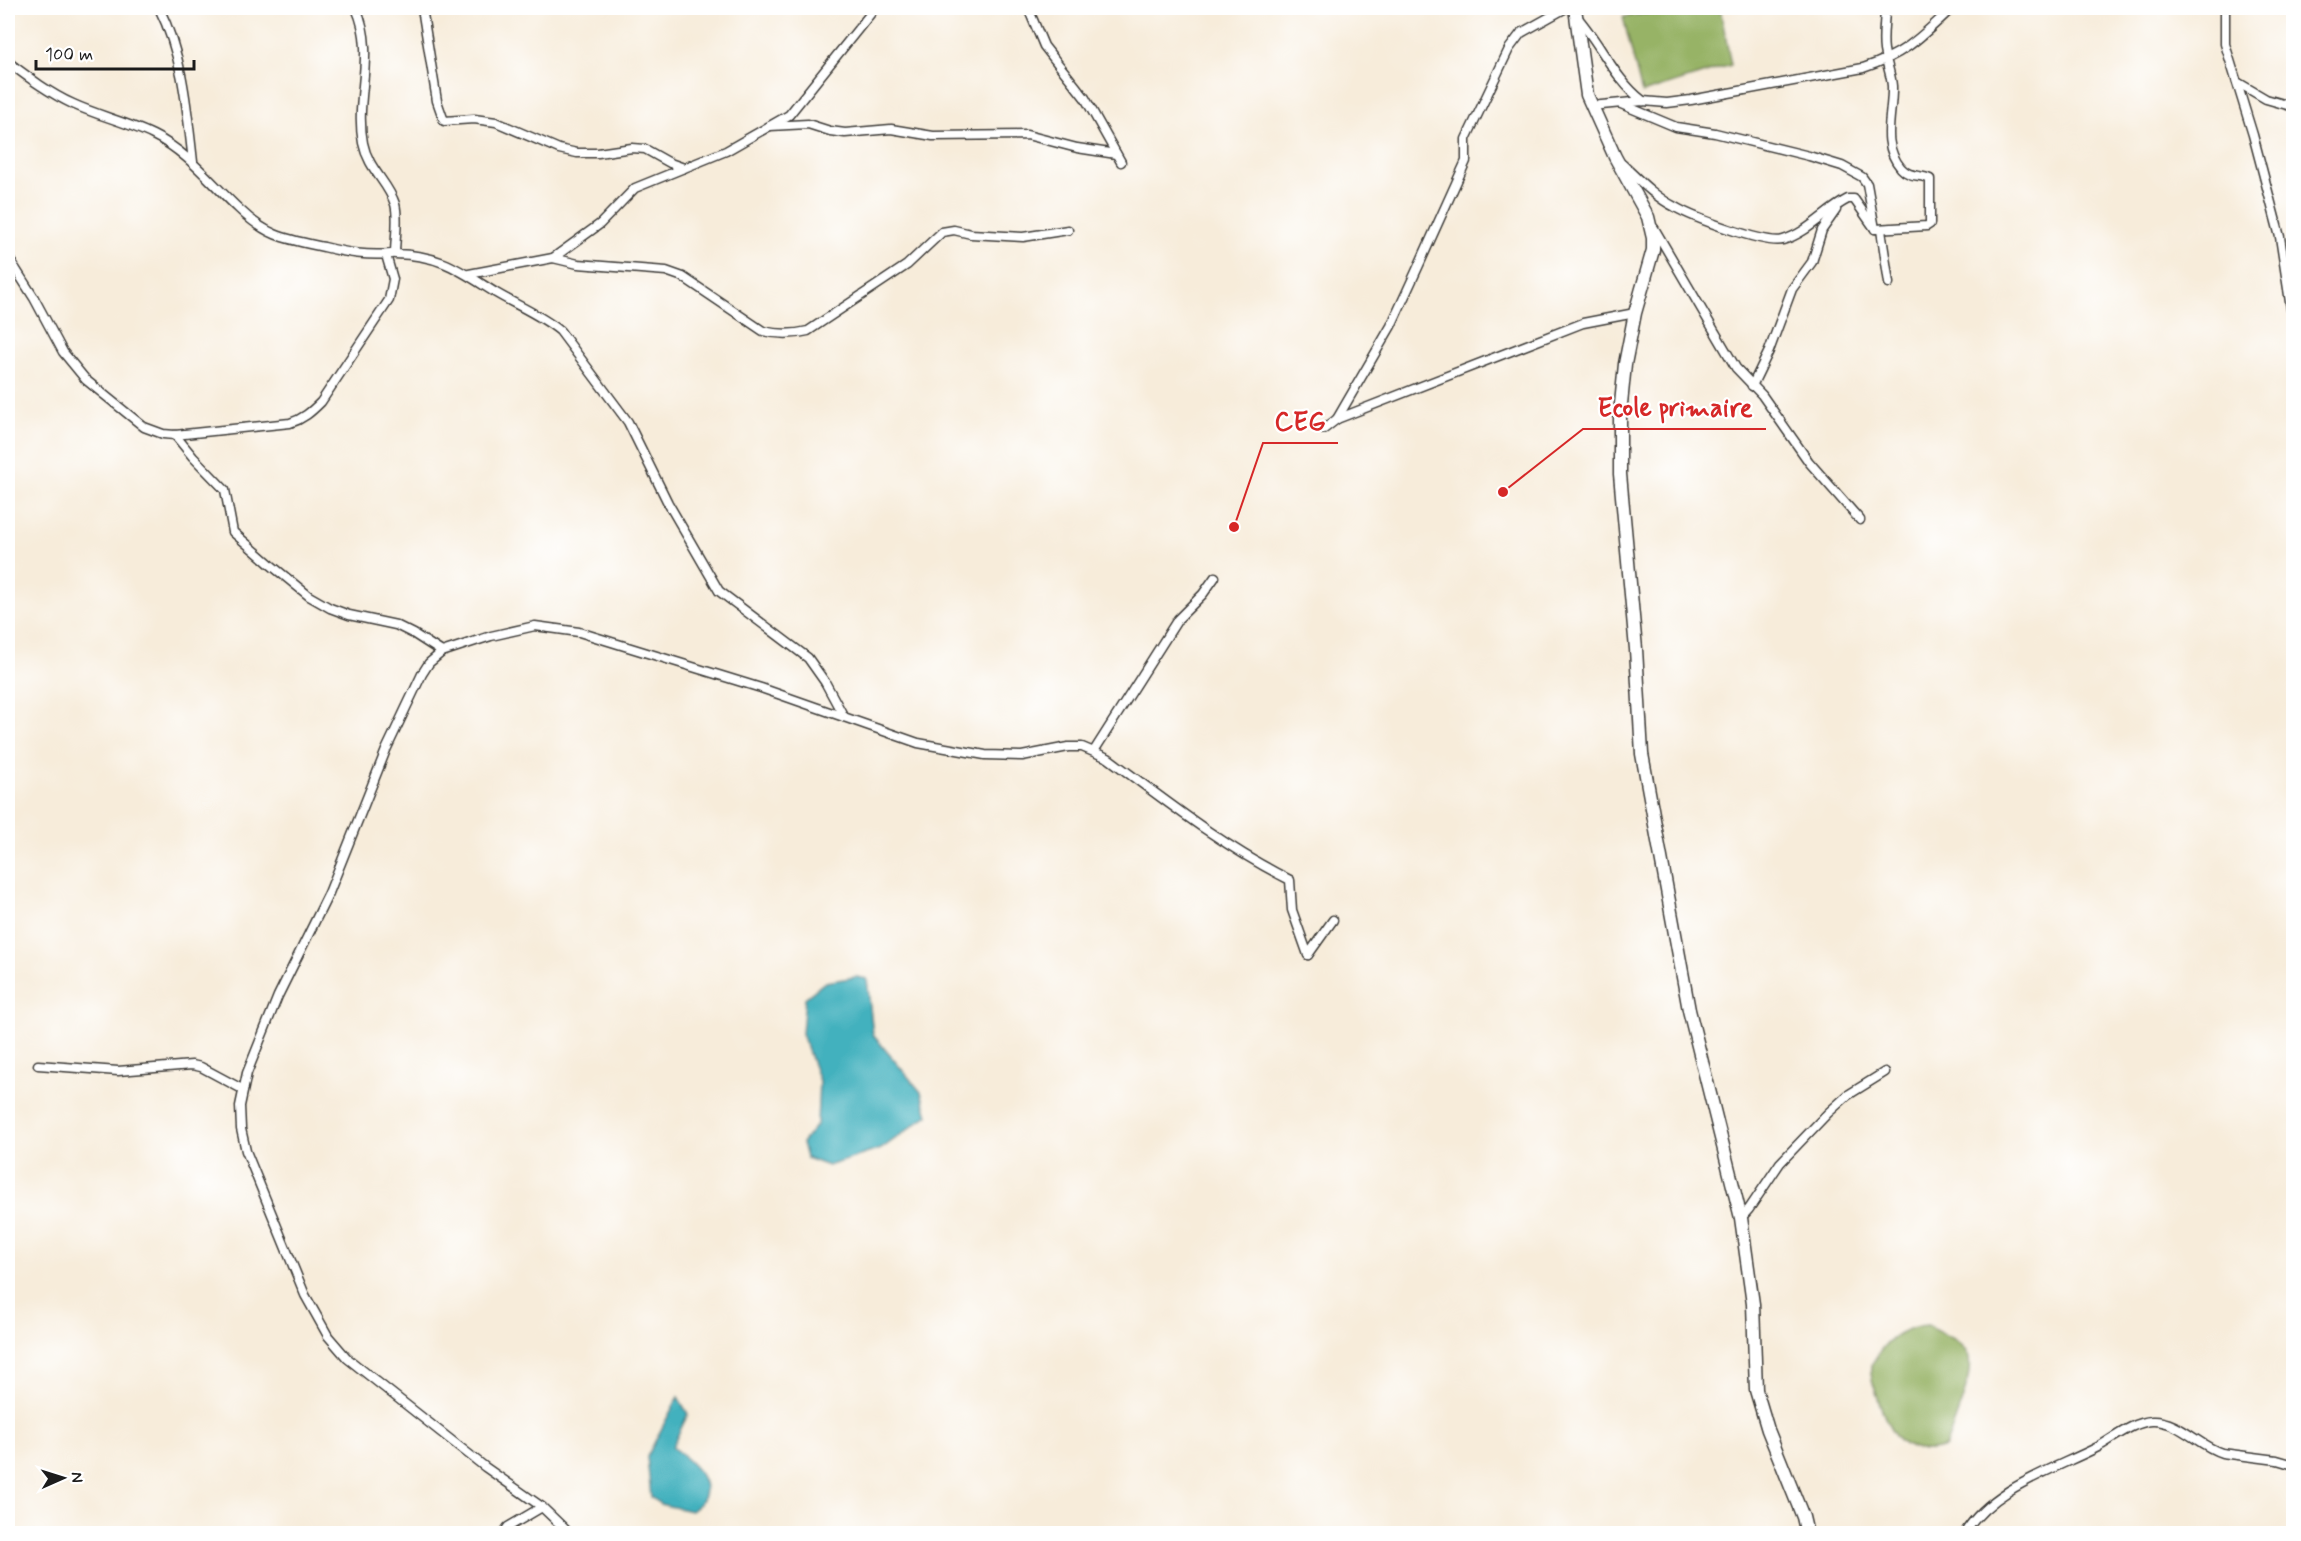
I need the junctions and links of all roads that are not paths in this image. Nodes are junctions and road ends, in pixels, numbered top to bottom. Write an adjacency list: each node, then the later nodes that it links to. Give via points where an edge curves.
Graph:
1 (159, 8): 20 (street, via 174,43 183,83)
2 (356, 8): 26 (street, via 366,44 363,142 370,164 396,207)
3 (422, 8): 21 (street, via 437,101 444,121 496,122 577,153 645,148)
4 (875, 8): 18 (street, via 789,115)
5 (1028, 8): 18 (street, via 1044,46 1085,98 1118,158 1028,135 933,136 891,129 845,133 808,124)
6 (1566, 8): 34 (street, via 1521,33 1509,49 1466,139 1466,161 1391,326)
7 (1885, 8): 11 (street)
8 (1952, 8): 11 (street, via 1918,41)
9 (2225, 8): 13 (street, via 2225,44)
10 (1576, 12): 14 (street, via 1624,83); 16 (street, via 1583,76)
11 (1886, 61): 14 (street, via 1844,73 1691,100); 25 (street, via 1892,84 1887,135 1896,160 1907,174 1930,179 1930,224)
12 (8, 62): 20 (street, via 72,104 153,135)
13 (2237, 82): 17 (street, via 2266,99); 32 (street, via 2280,237)
14 (1643, 100): 15 (street)
15 (1618, 103): 16 (street); 25 (street, via 1676,127 1715,133 1842,166 1867,184)
16 (1592, 106): 19 (street)
17 (2294, 107)
18 (768, 127): 21 (street, via 726,151)
19 (1615, 157): 22 (street, via 1674,207 1773,242 1802,231); 23 (street)
20 (193, 162): 26 (street, via 241,211 276,236 346,253)
21 (684, 168): 28 (street, via 635,188 600,224)
22 (1842, 202): 25 (street, via 1854,199); 33 (street, via 1822,230 1812,262 1792,289)
23 (1648, 217): 31 (street, via 1653,250); 33 (street, via 1736,368)
24 (1068, 230): 28 (street, via 1023,237 942,232 920,255 808,331 778,335 763,332 683,277 666,271 578,264)
25 (1878, 230): 30 (street)
26 (390, 254): 29 (street, via 438,260); 36 (street, via 393,279 389,300 311,412 290,423)
27 (8, 256): 36 (street, via 63,352 86,380 144,427)
28 (553, 258): 29 (street)
29 (469, 274): 40 (street, via 560,331 628,422 719,591 808,658)
30 (1889, 283)
31 (1635, 313): 34 (street, via 1583,323); 46 (street, via 1620,414 1620,474 1642,754 1689,1010)
32 (2294, 328)
33 (1752, 386): 37 (street, via 1809,462)
34 (1337, 419): 35 (street)
35 (1324, 429)
36 (175, 435): 39 (street, via 225,490 233,532 309,596 349,615 396,625)
37 (1860, 520)
38 (1215, 577): 41 (street, via 1178,619)
39 (442, 652): 40 (street, via 535,626 579,632); 45 (street, via 422,674 386,750 329,893 278,996)
40 (844, 717): 41 (street, via 918,743 985,755 1022,756 1068,747)
41 (1094, 751): 42 (street, via 1259,865 1290,880 1292,910 1308,955)
42 (1333, 920)
43 (38, 1065): 45 (street, via 118,1071 192,1065)
44 (1884, 1072): 46 (street, via 1828,1113 1780,1163)
45 (242, 1089): 48 (street, via 241,1129 246,1151 305,1295 328,1336 347,1358)
46 (1741, 1218): 51 (street, via 1753,1304 1756,1390)
47 (2294, 1465): 52 (street, via 2222,1453 2174,1426 2144,1422 2007,1493)
48 (542, 1507): 49 (street); 50 (street)
49 (503, 1533)
50 (570, 1533)
51 (1807, 1533)
52 (1964, 1533)

